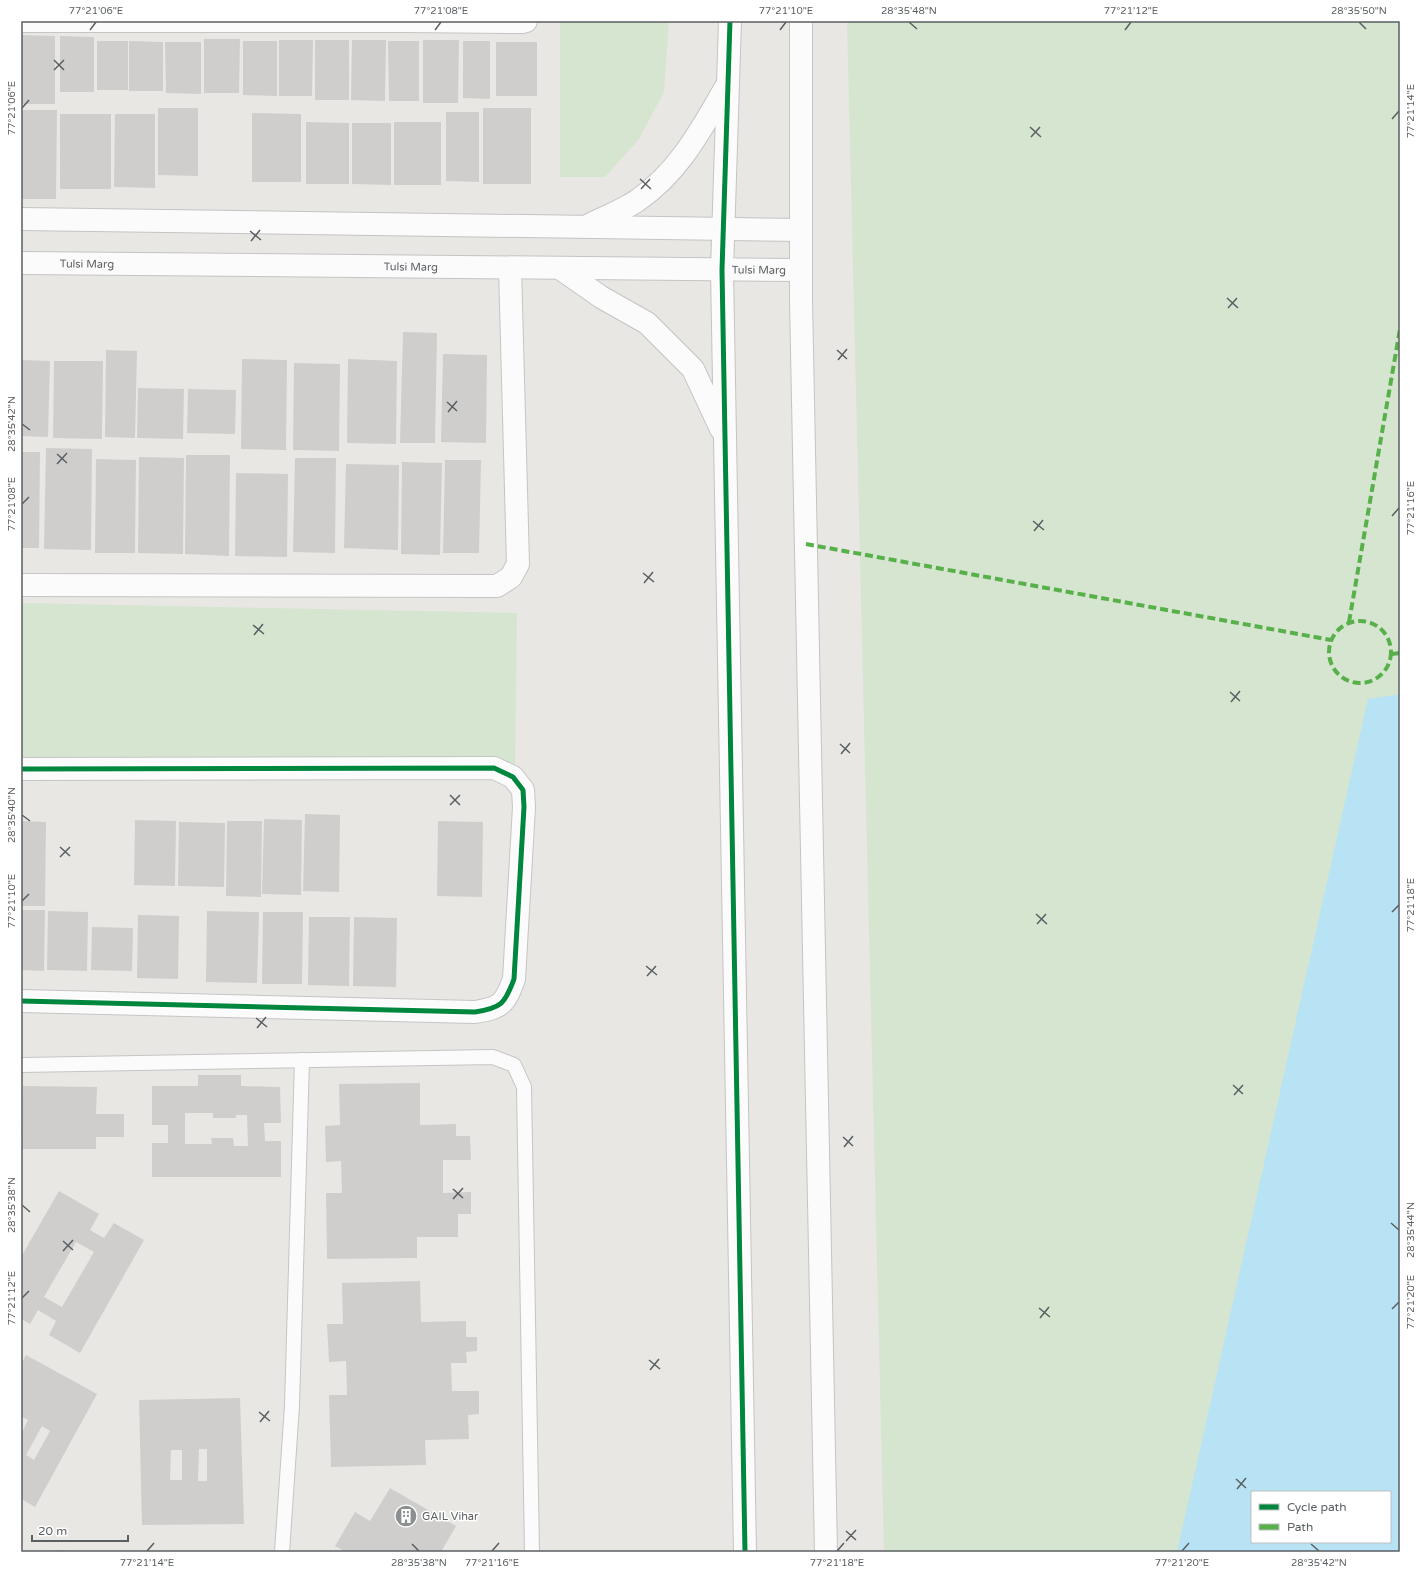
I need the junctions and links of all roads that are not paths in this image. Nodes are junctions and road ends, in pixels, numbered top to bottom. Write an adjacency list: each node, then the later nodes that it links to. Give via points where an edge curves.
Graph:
1 (21, 21): 2 (street)
2 (130, 21): 3 (street)
3 (284, 21): 4 (street)
4 (405, 21): 5 (street)
5 (526, 21)
6 (730, 21): 8 (street)
7 (801, 21): 12 (street)
8 (728, 84): 10 (street, via 694,142 666,177 638,200); 11 (street)
9 (21, 219): 10 (street)
10 (587, 227): 11 (street)
11 (723, 229): 12 (street); 16 (street)
12 (801, 230): 17 (street)
13 (21, 262): 14 (street, Tulsi Marg)
14 (510, 268): 15 (street, Tulsi Marg); 19 (street, via 518,564 510,577 497,586)
15 (561, 269): 16 (street, Tulsi Marg); 18 (street, via 600,297 647,323 694,369)
16 (722, 270): 17 (street, Tulsi Marg); 18 (street)
17 (801, 270): 27 (street)
18 (725, 438): 26 (street)
19 (21, 586)
20 (21, 769): 21 (street, via 494,768 513,777 523,790 524,807 514,979 508,996 493,1009 475,1012)
21 (21, 1001)
22 (302, 1060): 23 (lane); 24 (lane, via 292,1406); 25 (lane, via 493,1057 514,1065 518,1072 524,1087)
23 (21, 1065)
24 (282, 1552)
25 (532, 1552)
26 (745, 1552)
27 (826, 1552)

